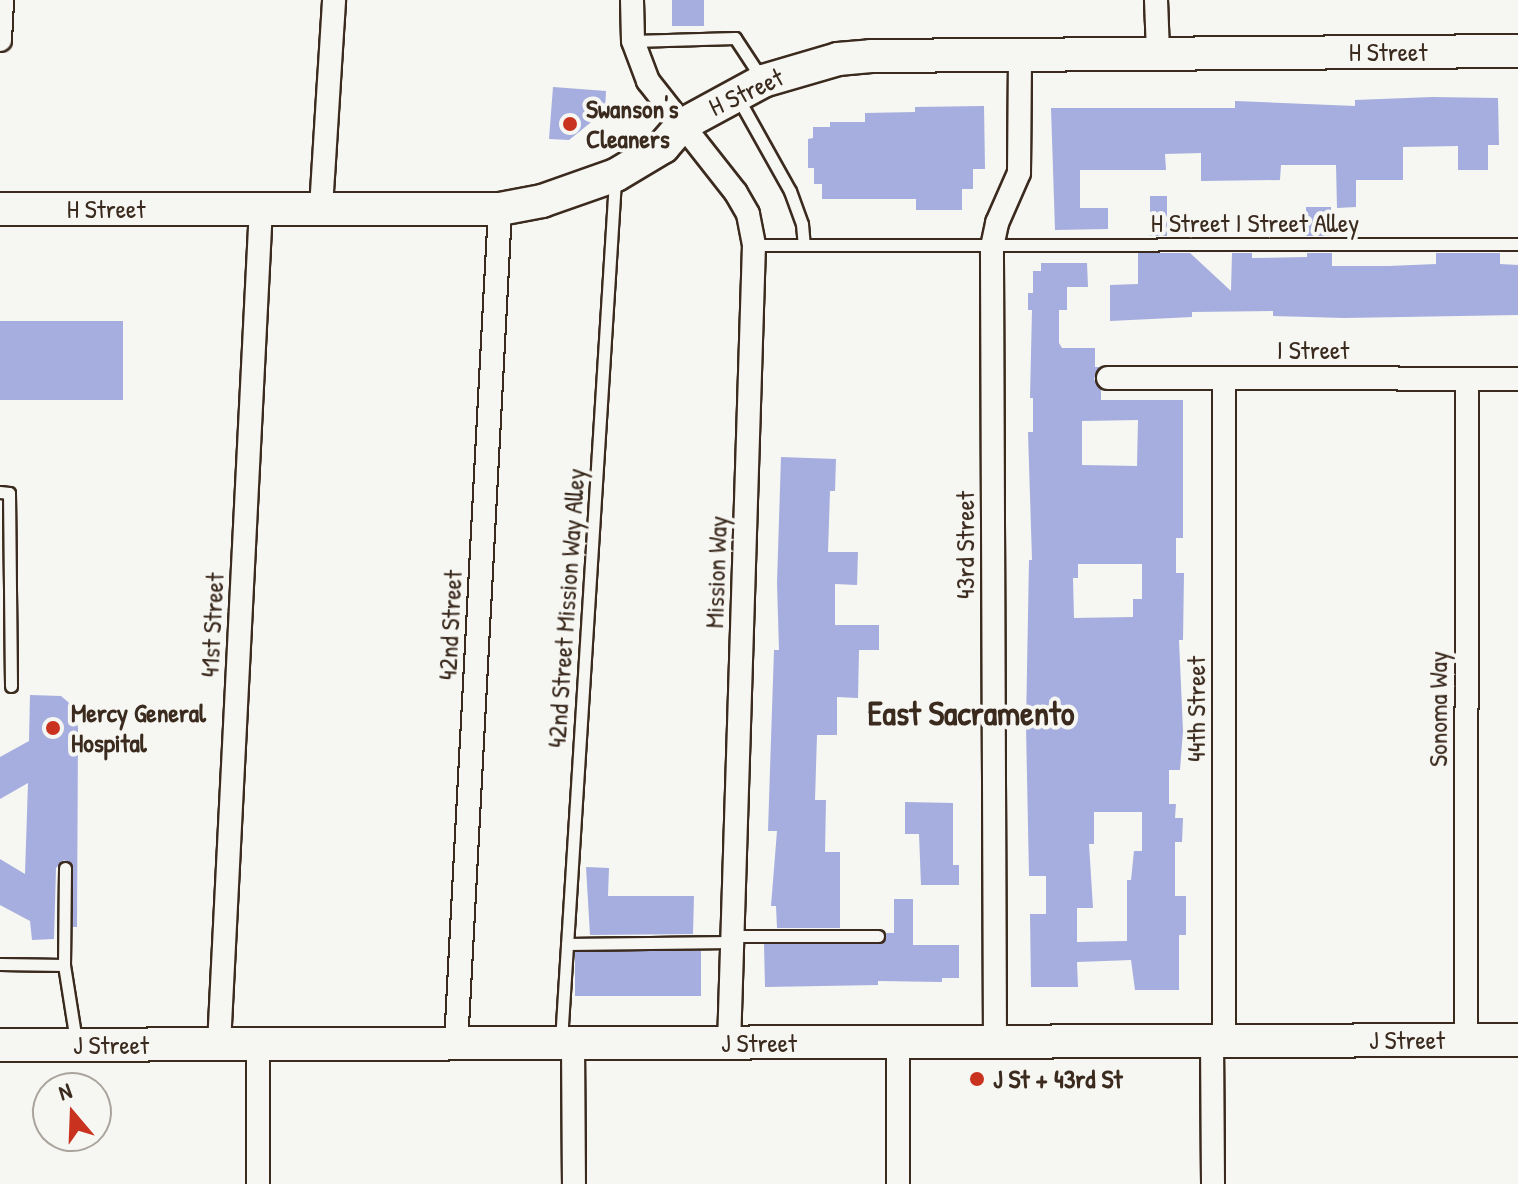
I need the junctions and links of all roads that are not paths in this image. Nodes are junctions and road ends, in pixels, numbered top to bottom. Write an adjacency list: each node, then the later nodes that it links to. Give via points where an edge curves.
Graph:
1 (2, 0): 5 (street)
2 (334, 0): 14 (street)
3 (632, 0): 6 (street)
4 (1156, 0): 8 (street)
5 (0, 40)
6 (633, 41): 10 (lane, via 735,38); 11 (street, via 648,81)
7 (1518, 51): 8 (main road, H Street)
8 (1158, 53): 9 (main road, H Street)
9 (1020, 54): 10 (main road, H Street, via 838,59); 20 (street, 43rd Street, via 1019,173)
10 (749, 87): 11 (main road, H Street); 19 (lane, via 802,224)
11 (682, 125): 12 (main road, H Street, via 663,147); 18 (street, Mission Way, via 736,193 748,214)
12 (616, 175): 16 (main road, H Street, via 542,201); 30 (lane, 42nd Street Mission Way Alley)
13 (261, 208): 14 (main road, H Street); 15 (main road, H Street); 44 (street, 41st Street)
14 (321, 208): 16 (main road, H Street)
15 (0, 209)
16 (500, 209): 40 (street, 42nd Street)
17 (1518, 244): 20 (lane, H Street I Street Alley)
18 (754, 245): 19 (lane, H Street I Street Alley); 29 (street, Mission Way)
19 (804, 245): 20 (lane, H Street I Street Alley)
20 (992, 247): 36 (street, 43rd Street)
21 (1108, 378): 22 (street, I Street)
22 (1224, 378): 23 (street, I Street); 33 (street, 44th Street)
23 (1467, 379): 24 (street, I Street); 34 (street, Sonoma Way)
24 (1518, 379)
25 (0, 492): 26 (lane, via 9,493)
26 (11, 686)
27 (65, 868): 32 (lane)
28 (878, 936): 29 (lane)
29 (732, 939): 30 (lane); 38 (street, Mission Way)
30 (567, 944): 41 (lane, 42nd Street Mission Way Alley)
31 (0, 964): 32 (lane)
32 (64, 965): 43 (lane)
33 (1218, 1040): 34 (main road, J Street); 36 (main road, J Street); 48 (street, 44th Street)
34 (1466, 1040): 35 (main road, J Street)
35 (1518, 1040)
36 (995, 1041): 37 (main road, J Street)
37 (898, 1042): 38 (main road, J Street); 47 (street)
38 (729, 1043): 41 (main road, J Street)
39 (258, 1044): 40 (main road, J Street); 44 (main road, J Street); 45 (street)
40 (456, 1044): 41 (main road, J Street)
41 (567, 1044): 46 (street)
42 (0, 1045): 43 (main road, J Street)
43 (77, 1045): 44 (main road, J Street)
44 (219, 1045)
45 (258, 1184)
46 (574, 1184)
47 (898, 1184)
48 (1213, 1184)

